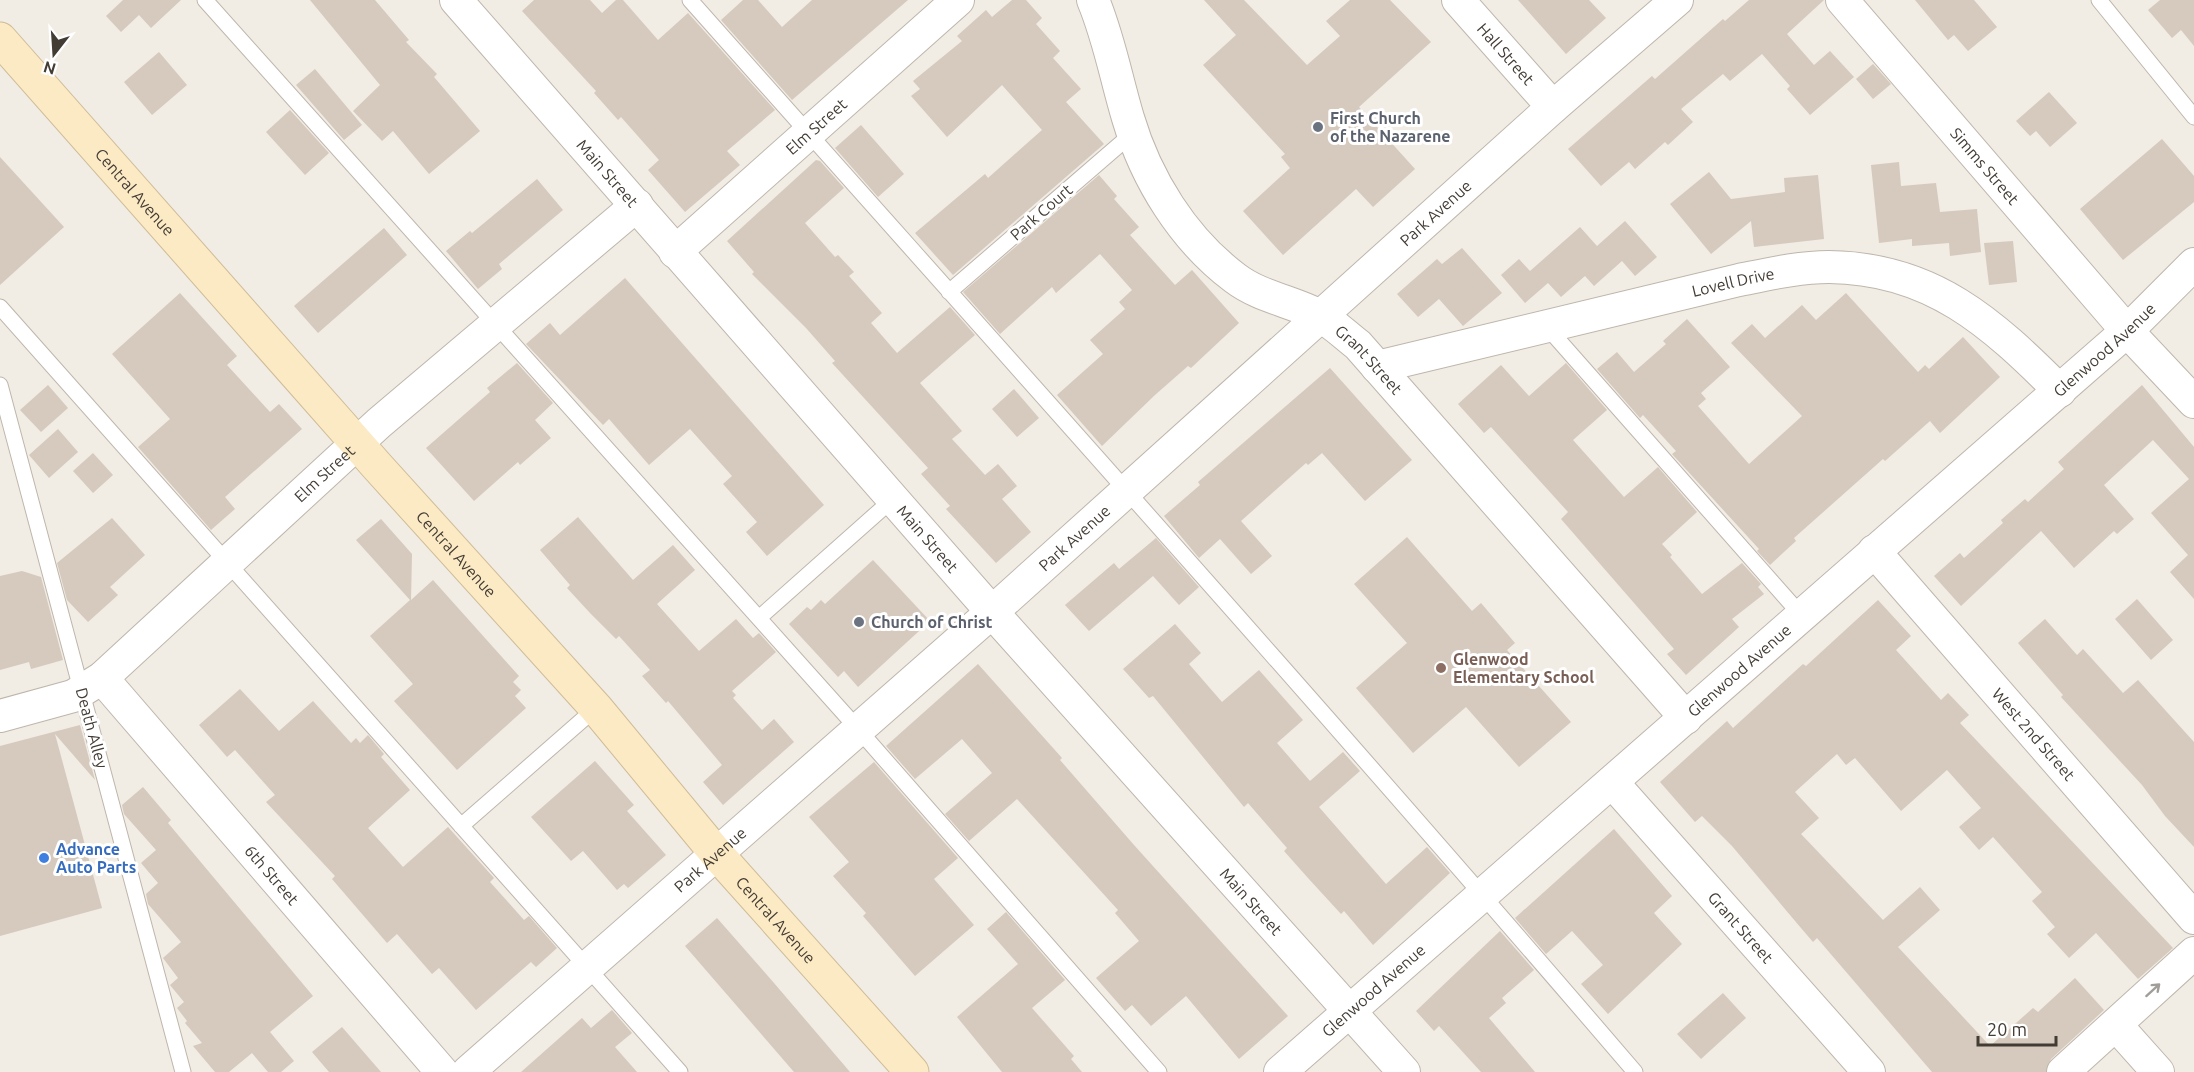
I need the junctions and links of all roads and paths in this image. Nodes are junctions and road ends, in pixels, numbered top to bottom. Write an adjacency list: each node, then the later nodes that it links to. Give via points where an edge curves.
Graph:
1 (205, 0): 21 (lane)
2 (456, 0): 15 (street, Main Street)
3 (690, 0): 14 (lane)
4 (958, 0): 14 (street, Elm Street)
5 (1093, 0): 13 (street, Grant Street)
6 (1458, 0): 11 (street, Hall Street)
7 (1677, 0): 11 (street, Park Avenue)
8 (1842, 0): 23 (street, Simms Street)
9 (2099, 0): 12 (lane)
10 (0, 39): 28 (street, Central Avenue)
11 (1552, 107): 20 (street, Park Avenue)
12 (2194, 117)
13 (1134, 133): 18 (lane, Park Court); 20 (street, Grant Street, via 1171,210 1199,247 1260,293)
14 (808, 134): 16 (street, Elm Street); 18 (lane)
15 (637, 205): 16 (street, Main Street); 21 (street, Elm Street)
16 (675, 252): 30 (street, Main Street)
17 (2194, 264): 23 (street, Glenwood Avenue)
18 (949, 292): 29 (lane)
19 (0, 307): 32 (lane)
20 (1319, 315): 24 (street, Grant Street, via 1358,345); 29 (street, Park Avenue)
21 (495, 324): 28 (street, Elm Street); 35 (lane)
22 (1546, 326): 24 (street, Lovell Drive); 26 (street, Lovell Drive, via 1797,269 1859,270 1922,285 1965,306 2004,335); 34 (lane)
23 (2127, 331): 26 (street, Glenwood Avenue); 27 (street)
24 (1377, 367): 39 (street, Grant Street)
25 (0, 385): 36 (lane, Death Alley)
26 (2060, 391): 31 (street, Glenwood Avenue)
27 (2194, 402)
28 (357, 444): 32 (street, Elm Street); 37 (street, Central Avenue)
29 (1127, 490): 33 (street, Park Avenue); 44 (lane)
30 (893, 499): 33 (street, Main Street); 35 (lane)
31 (1874, 551): 34 (street, Glenwood Avenue); 45 (street, West 2nd Street)
32 (227, 562): 36 (street, Elm Street); 42 (lane)
33 (992, 612): 40 (street, Park Avenue); 48 (street, Main Street)
34 (1802, 616): 39 (street, Glenwood Avenue)
35 (759, 618): 40 (lane)
36 (92, 684): 38 (street, Elm Street, via 73,696); 50 (lane, Death Alley); 51 (street, 6th Street)
37 (596, 708): 42 (lane); 43 (street, Central Avenue)
38 (0, 716)
39 (1686, 718): 41 (street, Glenwood Avenue)
40 (858, 729): 43 (street, Park Avenue); 55 (lane)
41 (1612, 782): 44 (street, Glenwood Avenue); 59 (street, Grant Street)
42 (461, 826): 47 (lane)
43 (716, 853): 47 (street, Park Avenue); 54 (street, Central Avenue)
44 (1483, 894): 48 (street, Glenwood Avenue); 58 (lane)
45 (2194, 918)
46 (2194, 953): 49 (street, one-way to 46)
47 (586, 968): 52 (street, Park Avenue); 53 (lane)
48 (1349, 1011): 56 (street, Glenwood Avenue); 57 (street, Main Street)
49 (2116, 1024): 60 (street); 61 (street)
50 (183, 1072)
51 (442, 1072)
52 (468, 1072)
53 (680, 1072)
54 (912, 1072)
55 (1159, 1072)
56 (1280, 1072)
57 (1404, 1072)
58 (1635, 1072)
59 (1869, 1072)
60 (2063, 1072)
61 (2158, 1072)

